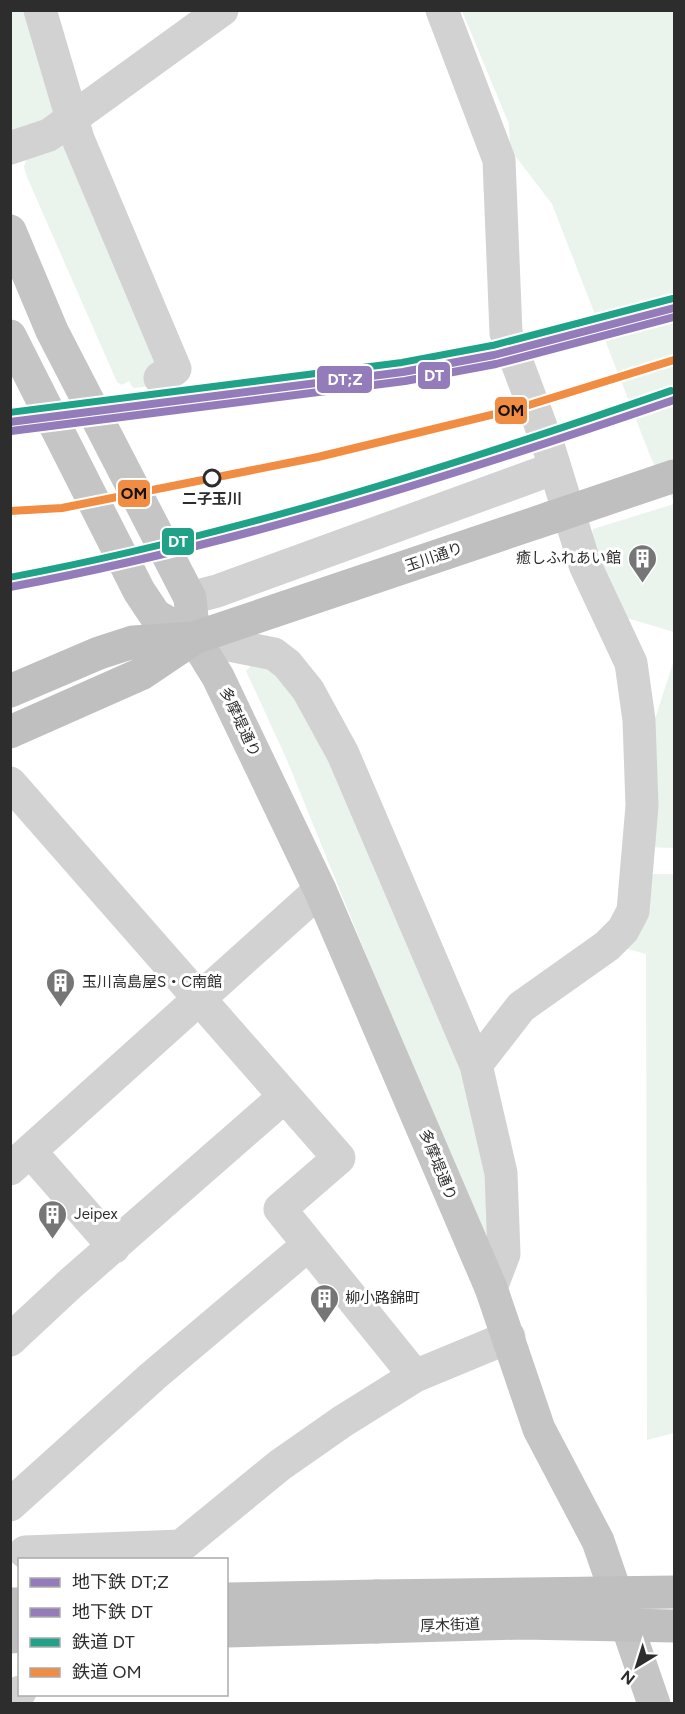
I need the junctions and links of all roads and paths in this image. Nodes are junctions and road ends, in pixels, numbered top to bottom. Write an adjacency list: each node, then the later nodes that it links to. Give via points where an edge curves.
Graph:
1 (40, 10): 4 (street)
2 (222, 10): 4 (street)
3 (442, 10): 9 (street, via 499,160 506,333)
4 (71, 120): 5 (street, via 50,135); 8 (street, via 175,369)
5 (10, 148)
6 (10, 231): 11 (main road, 多摩堤通り, via 57,341)
7 (10, 336): 12 (main road, 多摩堤通り, via 139,591 155,615)
8 (160, 378)
9 (555, 468): 11 (street); 18 (street, via 585,565 631,663 639,720 642,806 633,911 623,930 607,946 521,1007)
10 (675, 476): 12 (highway, 玉川通り, bridge)
11 (190, 598): 12 (main road, 多摩堤通り)
12 (194, 638): 13 (highway, 玉川通り, via 133,642); 14 (highway, 玉川通り, via 141,674); 16 (main road, 多摩堤通り, via 218,677); 18 (street, via 274,654 308,690 343,754)
13 (10, 691)
14 (10, 732)
15 (10, 783): 17 (street)
16 (320, 890): 17 (street); 23 (main road, 多摩堤通り)
17 (199, 998): 19 (street); 20 (street)
18 (476, 1065): 23 (street, via 501,1173 504,1254)
19 (285, 1096): 21 (street, via 339,1158 280,1209); 22 (street)
20 (20, 1160): 22 (street)
21 (308, 1245): 26 (street); 27 (street, via 153,1376)
22 (114, 1247): 25 (street)
23 (491, 1288): 24 (main road, 多摩堤通り)
24 (509, 1337): 26 (street); 33 (main road, 多摩堤通り, via 539,1429 598,1541)
25 (10, 1340)
26 (415, 1376): 28 (street, via 280,1465 181,1546)
27 (10, 1505)
28 (20, 1547)
29 (675, 1592): 30 (highway, 厚木街道, bridge)
30 (228, 1599)
31 (675, 1626): 32 (highway, 厚木街道, bridge, via 522,1623)
32 (228, 1631)
33 (654, 1704)

